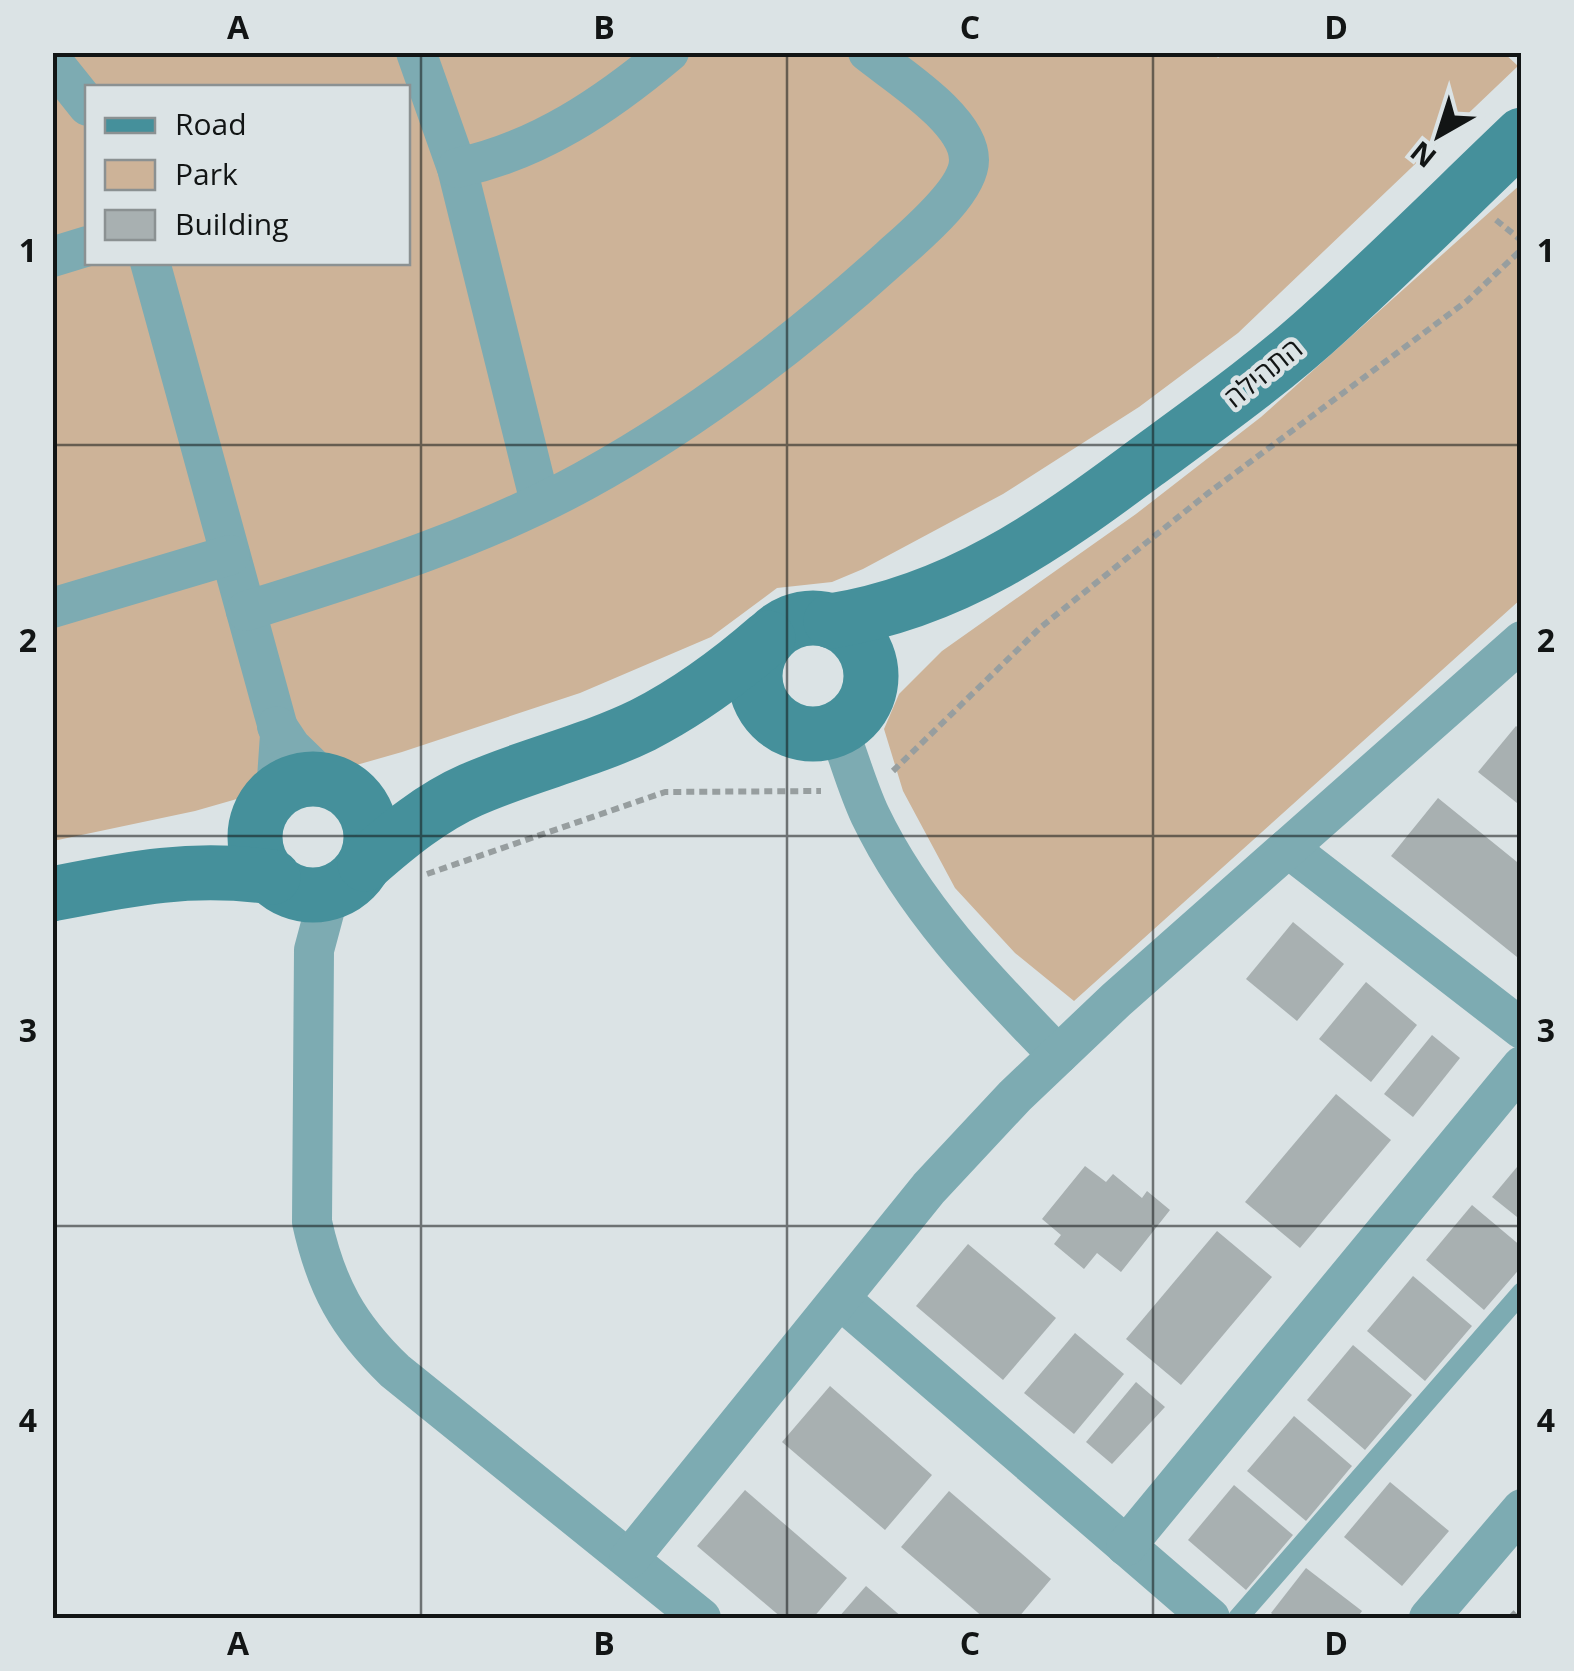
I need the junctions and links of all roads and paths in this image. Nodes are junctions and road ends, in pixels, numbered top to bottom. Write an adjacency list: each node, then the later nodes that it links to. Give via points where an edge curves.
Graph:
1 (416, 52): 7 (street)
2 (669, 52): 7 (street, via 563,128 490,161)
3 (868, 52): 12 (street, via 941,110 964,139 969,163 958,188 841,302 742,380 652,442)
4 (52, 61): 5 (street)
5 (85, 102)
6 (1522, 135): 14 (street, התהילה, via 1261,375 1099,497)
7 (456, 168): 12 (street)
8 (85, 247): 10 (street)
9 (1522, 249): 24 (path, via 1468,301 1040,627 917,750)
10 (52, 257)
11 (151, 265): 13 (street)
12 (540, 502): 16 (street, via 392,566)
13 (230, 555): 15 (street); 16 (street)
14 (976, 575): 17 (street, התהילה, via 913,602); 20 (street, התהילה, via 895,641)
15 (52, 608)
16 (246, 611): 26 (street, via 277,726 291,747)
17 (831, 620): 18 (street, via 812,617); 20 (street, via 862,645)
18 (768, 638): 21 (street, via 755,675 758,695); 22 (street, via 728,674)
19 (1522, 641): 27 (street)
20 (871, 679): 23 (street, via 856,716)
21 (780, 723): 22 (street, via 729,716); 23 (street, via 818,734)
22 (640, 726): 25 (street)
23 (838, 728): 24 (street)
24 (861, 790): 30 (path, via 664,792); 35 (street, via 899,867 942,930)
25 (468, 791): 26 (street, via 423,798); 29 (street, via 404,830)
26 (304, 795): 28 (street); 29 (street, via 363,807 371,845); 31 (street, via 255,836 258,854)
27 (1288, 848): 34 (street); 35 (street)
28 (142, 876): 31 (street, via 191,870); 32 (street)
29 (351, 877): 31 (street, via 318,896); 33 (street, via 325,910)
30 (418, 880)
31 (278, 882): 33 (street, via 298,906)
32 (52, 894)
33 (314, 950): 41 (street, via 312,1222 342,1309 395,1371)
34 (1522, 1029)
35 (1058, 1055): 38 (street, via 930,1188)
36 (1522, 1066): 40 (street)
37 (1522, 1292): 45 (lane)
38 (840, 1299): 40 (street); 41 (street)
39 (1522, 1509): 46 (street)
40 (1126, 1546): 44 (street)
41 (629, 1559): 43 (street)
42 (1522, 1606): 47 (path)
43 (701, 1618)
44 (1210, 1618)
45 (1238, 1618)
46 (1429, 1618)
47 (1510, 1618)

